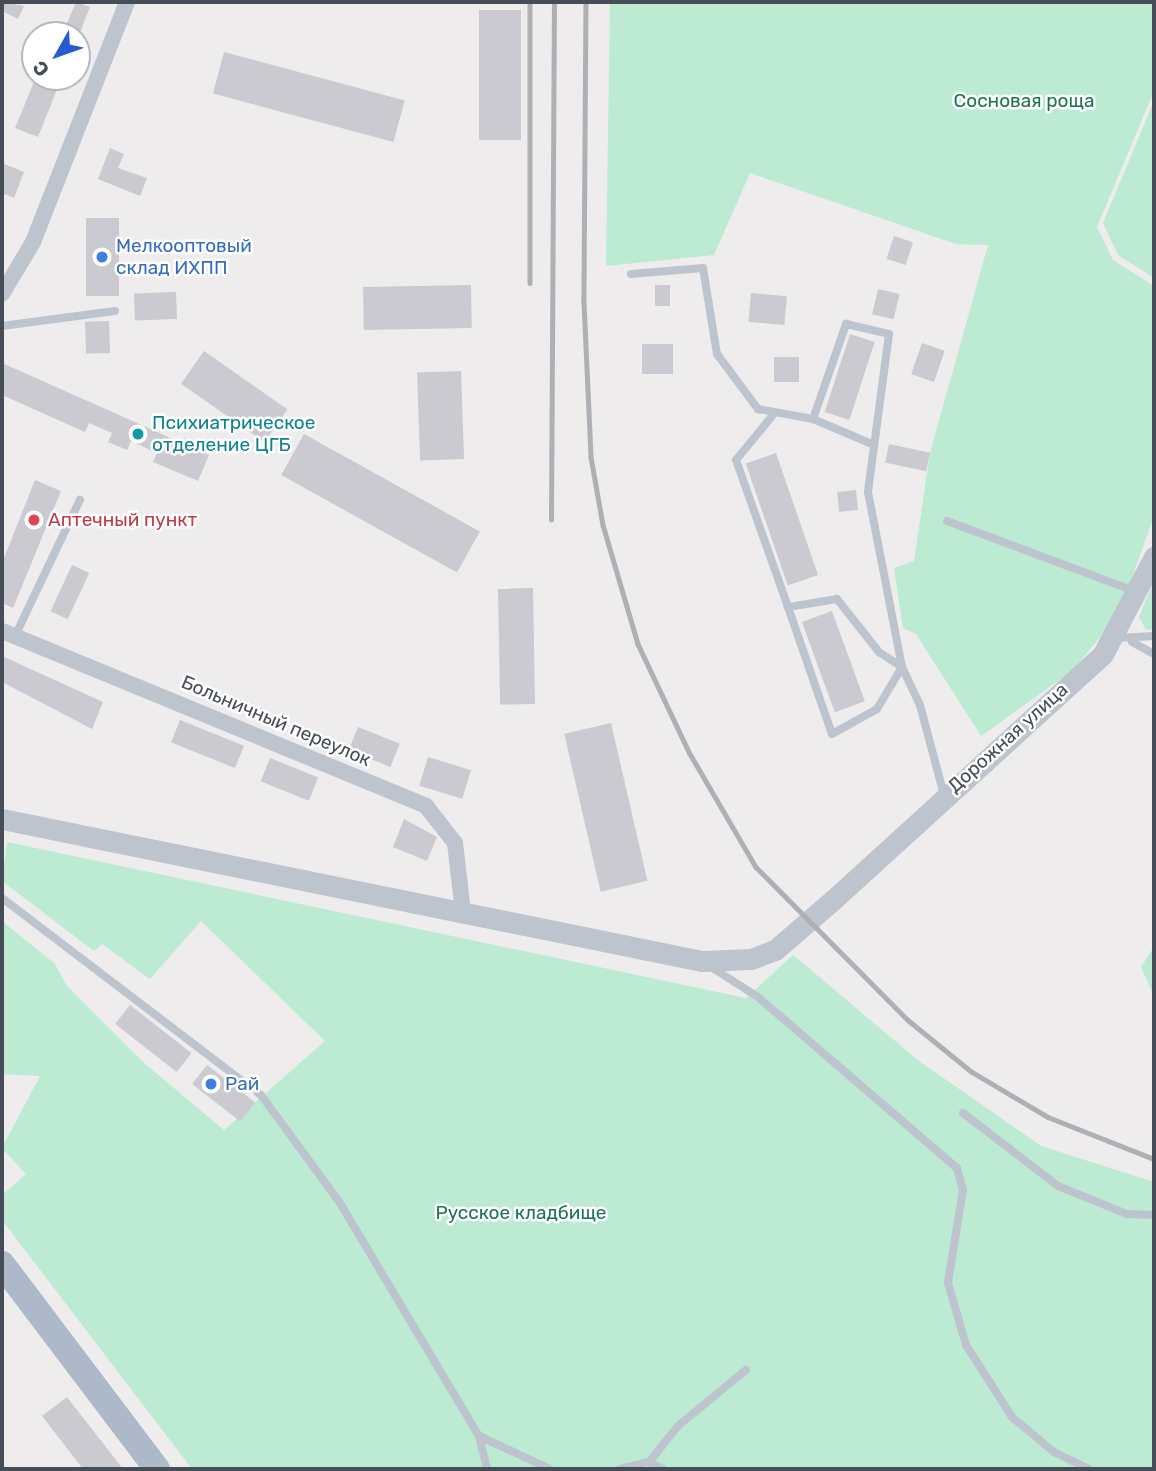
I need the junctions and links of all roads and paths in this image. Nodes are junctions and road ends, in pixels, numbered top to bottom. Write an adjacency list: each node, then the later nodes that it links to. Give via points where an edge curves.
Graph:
1 (127, 2): 3 (street, via 33,242)
2 (631, 274): 6 (lane, via 703,268 717,354 758,409)
3 (2, 295)
4 (115, 311): 5 (lane)
5 (2, 326)
6 (773, 415): 7 (lane); 13 (lane, via 736,460)
7 (813, 419): 8 (lane); 8 (lane, via 846,324 889,334)
8 (872, 443): 18 (lane, via 869,492)
9 (80, 500): 14 (lane)
10 (947, 521): 12 (lane)
11 (1154, 557): 12 (street, Дорожная улица)
12 (1138, 593): 16 (street, Дорожная улица)
13 (788, 607): 18 (lane, via 837,599 879,652); 18 (lane, via 832,734 877,709)
14 (9, 633): 22 (street, Больничный переулок, via 426,806 455,843)
15 (1154, 636): 16 (lane)
16 (1124, 639): 17 (lane); 19 (street, Дорожная улица)
17 (1154, 654)
18 (902, 667): 19 (lane, via 920,705)
19 (944, 795): 23 (street, Дорожная улица, via 775,950 728,963)
20 (2, 818): 22 (street)
21 (2, 898): 28 (lane, via 261,1095 340,1203)
22 (463, 912): 23 (street)
23 (702, 961): 35 (lane, via 758,997 957,1168 963,1190 948,1283 966,1345 1012,1417 1054,1452)
24 (963, 1114): 25 (lane, via 1058,1186 1126,1214)
25 (1154, 1215)
26 (2, 1264): 30 (main road)
27 (746, 1370): 29 (lane, via 678,1426)
28 (479, 1436): 31 (lane); 32 (lane)
29 (649, 1462): 33 (lane); 34 (lane)
30 (157, 1469)
31 (487, 1469)
32 (550, 1469)
33 (620, 1469)
34 (663, 1469)
35 (1089, 1469)

